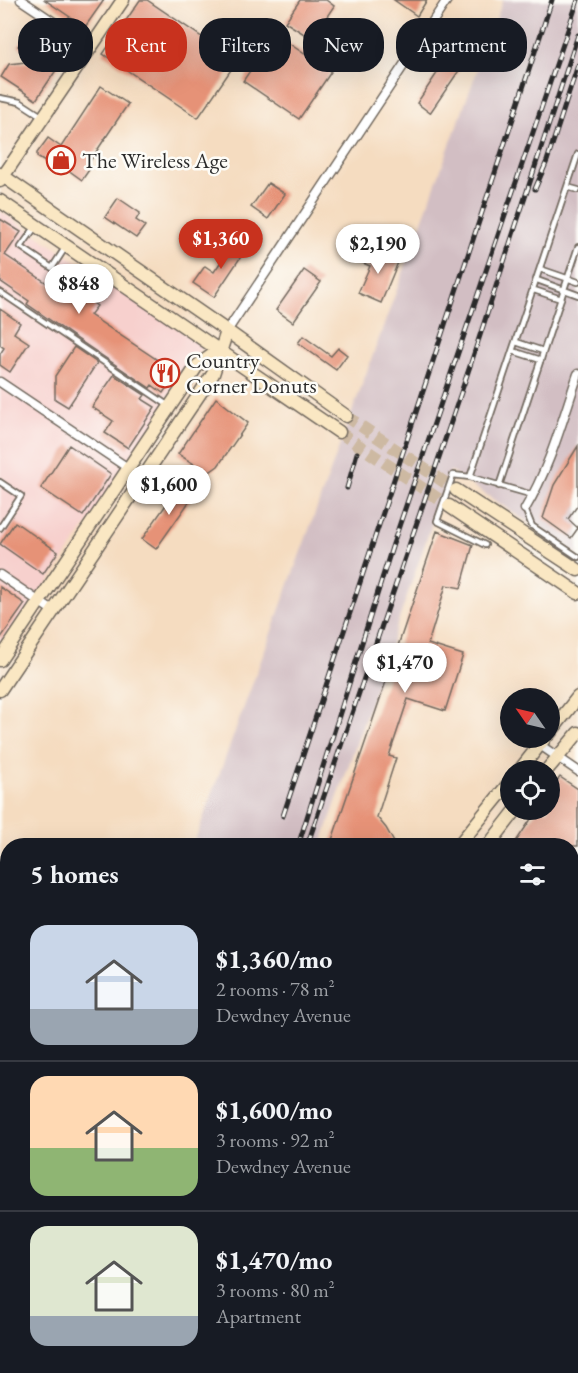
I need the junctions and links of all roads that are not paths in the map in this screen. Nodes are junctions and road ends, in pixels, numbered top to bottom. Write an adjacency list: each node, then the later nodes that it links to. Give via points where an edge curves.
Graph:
1 (21, 0): 4 (street)
2 (123, 0): 5 (main road)
3 (447, 0): 26 (street)
4 (48, 18)
5 (93, 44)
6 (74, 72): 8 (main road)
7 (0, 98): 8 (lane, via 20,102)
8 (43, 117): 10 (main road)
9 (578, 154): 11 (lane)
10 (1, 177): 26 (main road)
11 (567, 187): 12 (lane); 17 (lane)
12 (578, 190)
13 (0, 201): 14 (main road)
14 (36, 226): 15 (main road); 15 (lane, via 21,248 52,268)
15 (66, 247): 28 (main road)
16 (578, 248): 18 (lane)
17 (540, 269): 18 (lane); 19 (lane)
18 (567, 279): 20 (lane); 21 (lane)
19 (537, 280): 21 (lane); 22 (lane)
20 (578, 282)
21 (564, 289): 24 (lane); 25 (lane)
22 (534, 290): 25 (lane); 27 (lane)
23 (0, 292): 34 (lane)
24 (578, 295)
25 (561, 298): 30 (lane)
26 (227, 331): 28 (main road); 35 (main road)
27 (516, 342): 29 (lane); 30 (lane)
28 (219, 350): 34 (main road, via 197,366); 36 (main road); 52 (main road, via 213,374)
29 (513, 351): 31 (lane); 38 (lane)
30 (543, 351): 31 (lane)
31 (540, 360): 40 (lane)
32 (578, 377): 42 (street, via 551,457)
33 (0, 382): 37 (street)
34 (170, 406): 37 (main road)
35 (346, 416)
36 (339, 432)
37 (128, 468): 51 (main road)
38 (470, 477): 40 (lane); 46 (lane, via 453,475 437,521)
39 (0, 482): 45 (lane, via 21,496)
40 (499, 486): 42 (lane)
41 (456, 490): 48 (main road)
42 (533, 495): 44 (street)
43 (449, 506): 50 (main road)
44 (525, 509): 47 (lane, via 532,526)
45 (0, 528)
46 (485, 546)
47 (578, 557)
48 (578, 570)
49 (0, 575): 51 (street)
50 (578, 593)
51 (39, 602): 52 (street); 53 (main road)
52 (53, 611): 54 (main road)
53 (0, 660)
54 (0, 690)
55 (578, 698): 56 (main road)
56 (560, 720)
57 (578, 733): 60 (main road)
58 (537, 748): 61 (main road)
59 (549, 748): 60 (street)
60 (557, 757): 62 (main road); 63 (street)
61 (528, 760)
62 (555, 760)
63 (578, 771)
64 (500, 794): 66 (main road)
65 (508, 820): 67 (main road)
66 (464, 838)
67 (494, 838)

